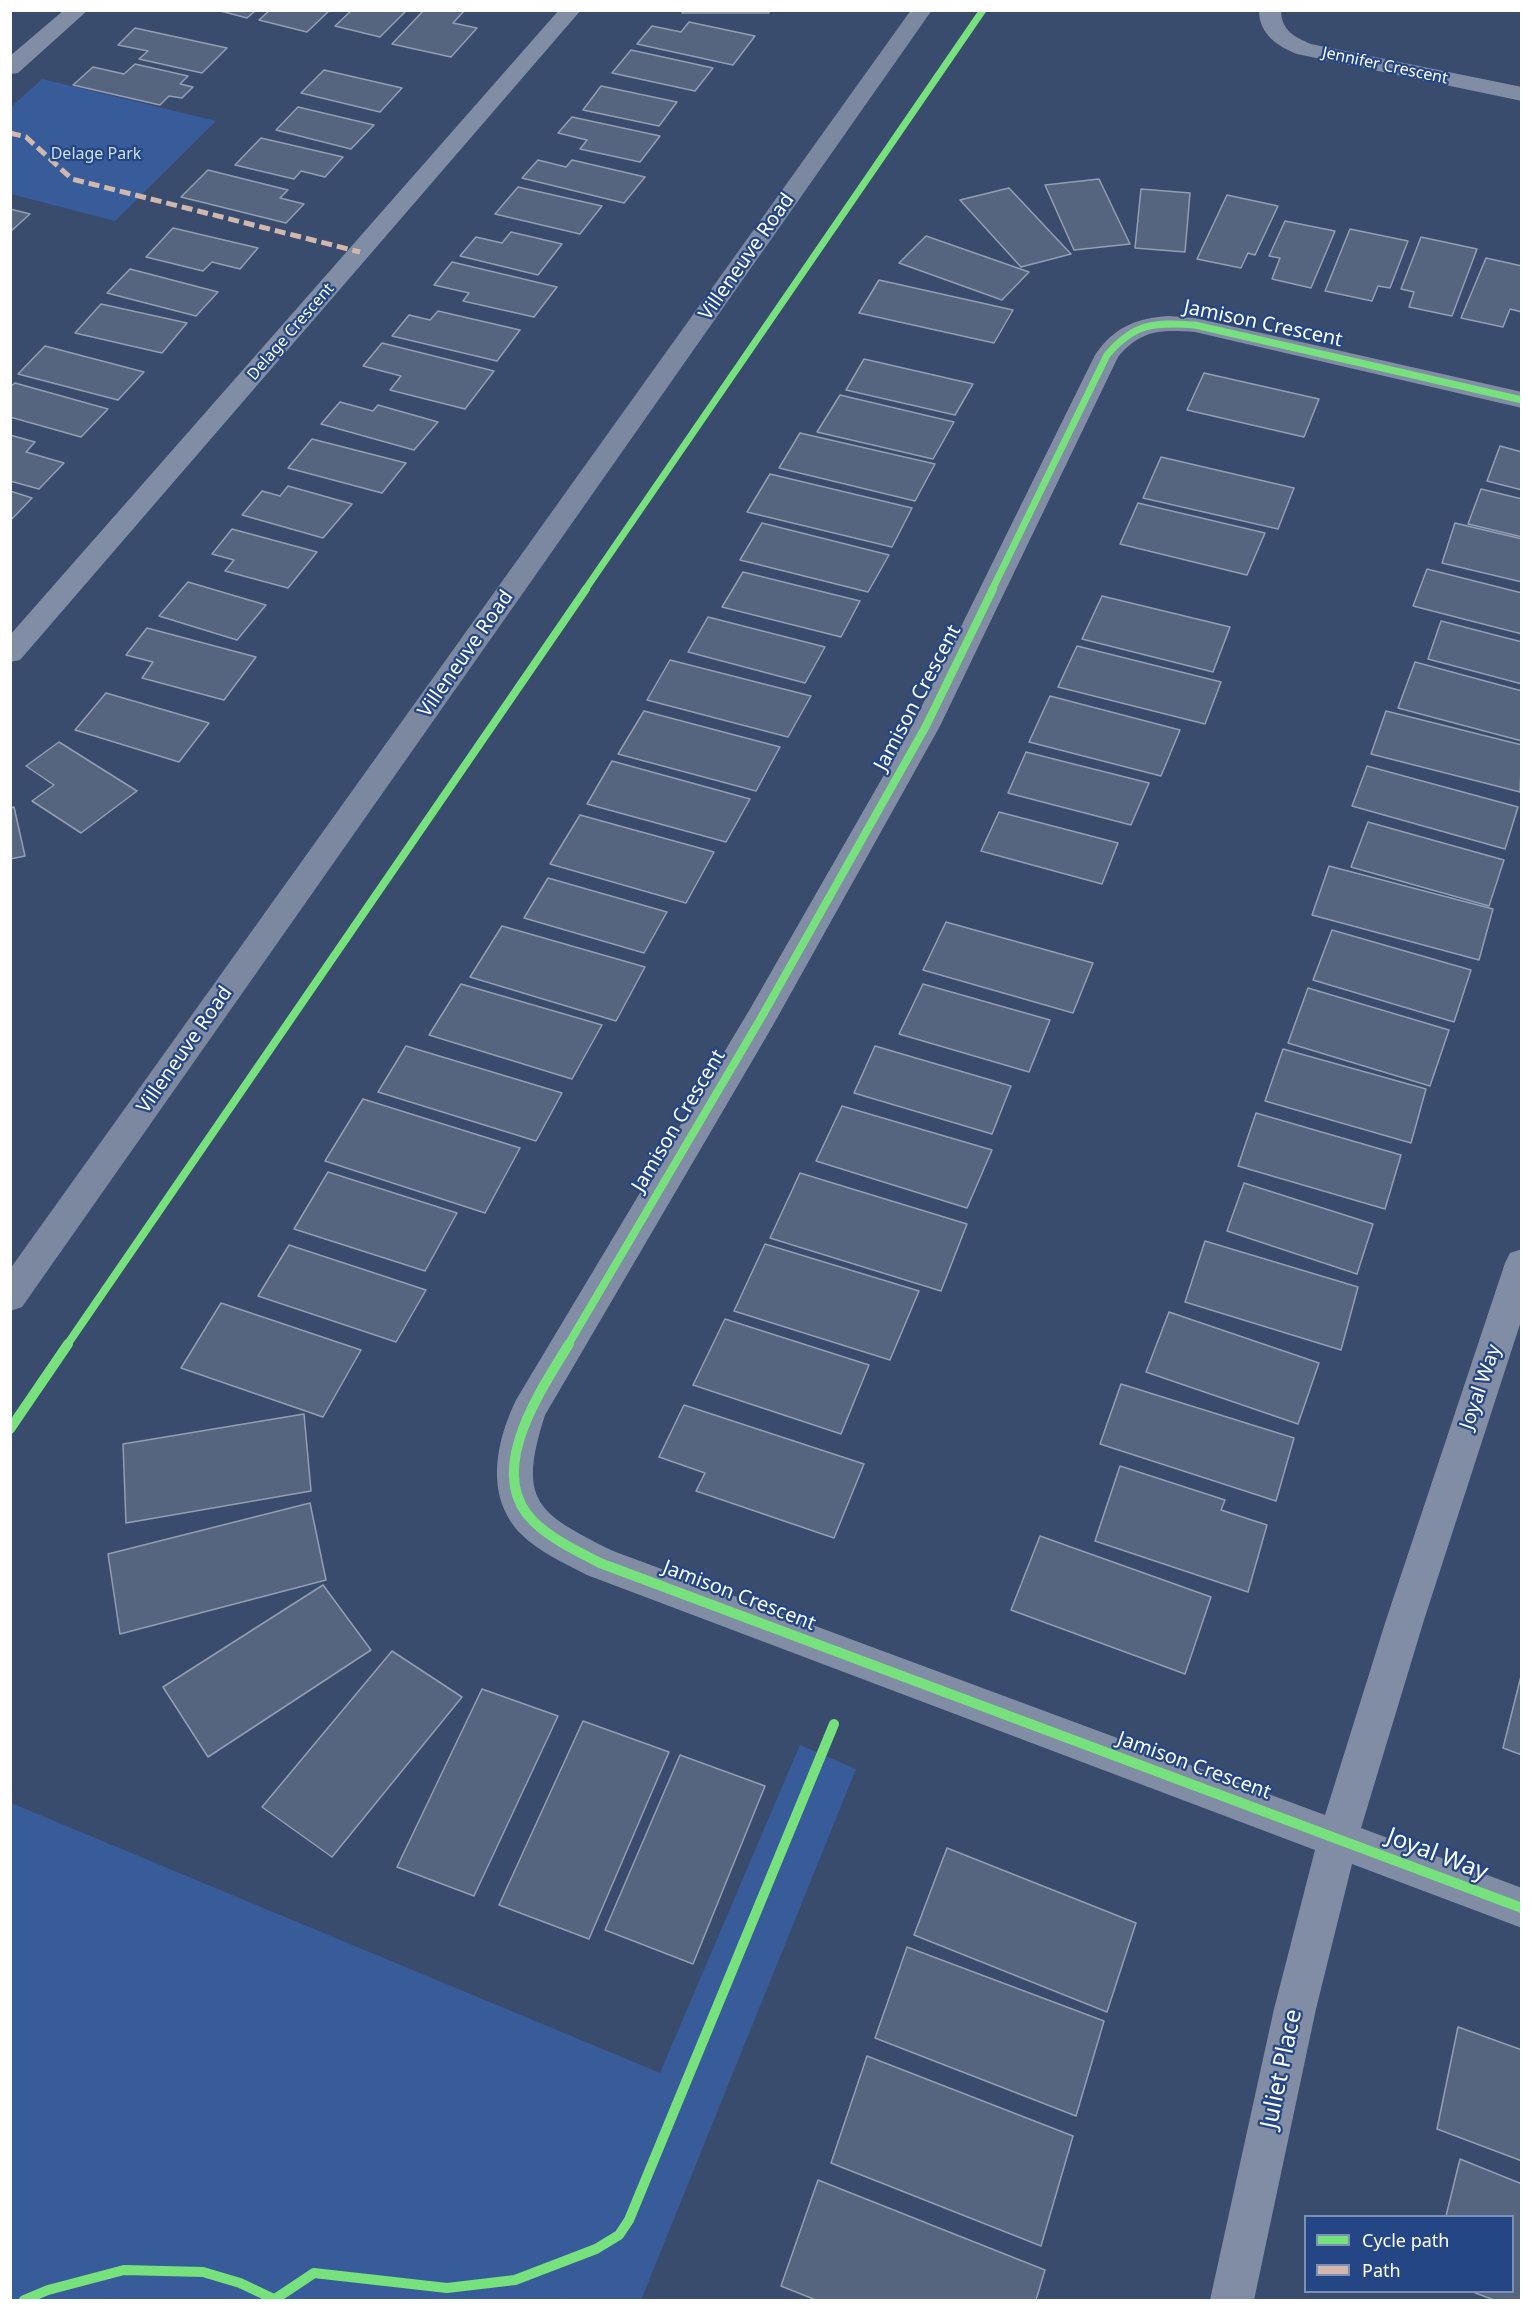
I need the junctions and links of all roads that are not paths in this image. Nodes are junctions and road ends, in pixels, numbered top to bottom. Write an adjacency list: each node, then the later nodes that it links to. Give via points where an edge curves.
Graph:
1 (78, 10): 5 (street)
2 (571, 10): 8 (street, Delage Crescent)
3 (922, 10): 10 (main road, Villeneuve Road)
4 (1270, 10): 6 (street, Jennifer Crescent, via 1269,20 1281,38 1305,50)
5 (10, 68)
6 (1521, 94)
7 (1521, 400): 11 (street, Jamison Crescent, via 1195,325 1140,326 1117,341 926,726 529,1411 513,1465 515,1493 530,1520 550,1538 600,1563)
8 (10, 652)
9 (1521, 1263): 11 (street, Joyal Way, via 1388,1670)
10 (10, 1297)
11 (1338, 1839): 12 (street, Joyal Way); 13 (street, Juliet Place, via 1304,1971)
12 (1521, 1908)
13 (1232, 2301)

